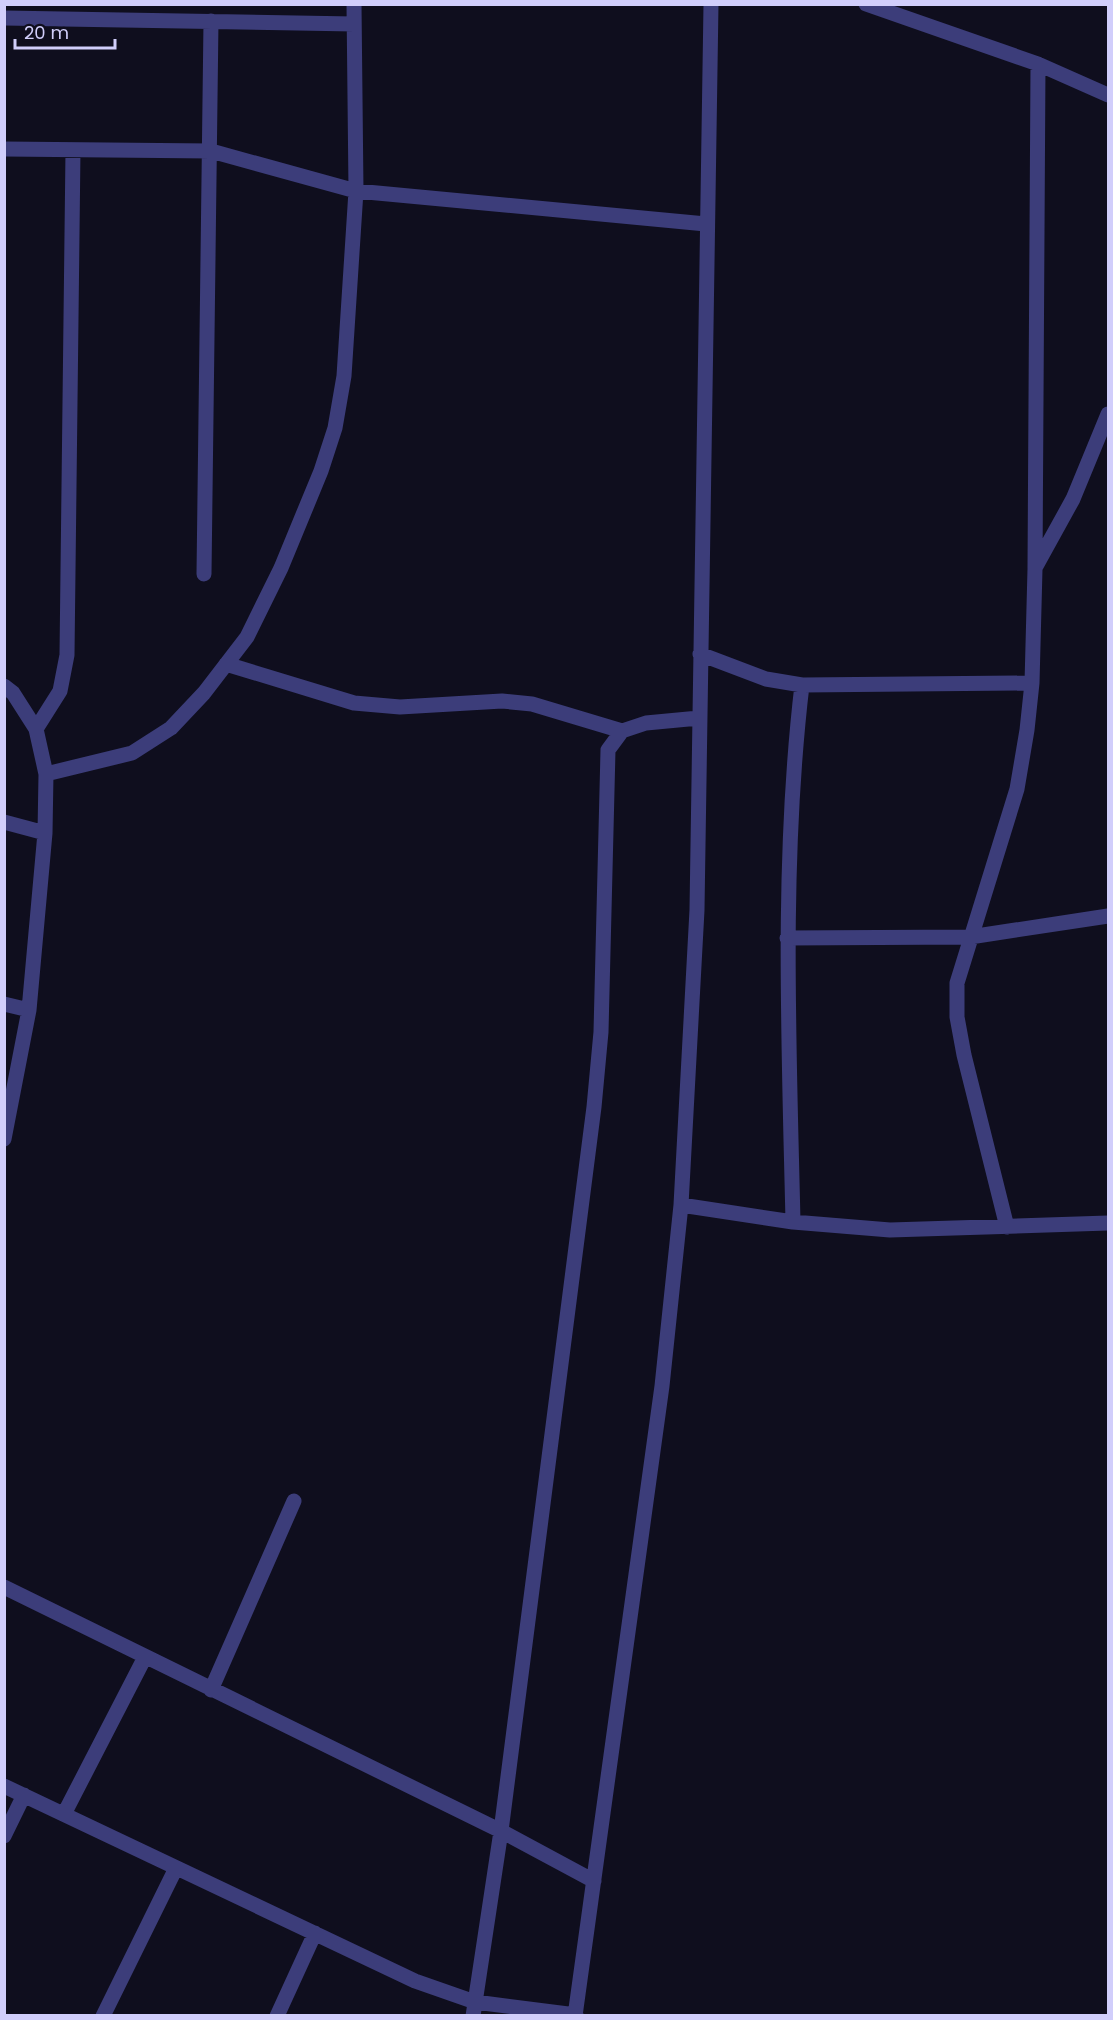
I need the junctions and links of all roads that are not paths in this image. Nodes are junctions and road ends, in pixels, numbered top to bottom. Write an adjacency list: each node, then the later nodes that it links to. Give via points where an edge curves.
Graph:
1 (354, 4): 6 (street)
2 (711, 4): 13 (street)
3 (866, 4): 7 (street)
4 (4, 18): 5 (street)
5 (211, 21): 6 (street); 11 (street)
6 (354, 24): 12 (street)
7 (1038, 64): 8 (street); 15 (street)
8 (1108, 95)
9 (4, 149): 10 (street)
10 (73, 150): 11 (street); 23 (street, via 67,655 60,691)
11 (211, 151): 12 (street); 16 (street)
12 (356, 191): 13 (street); 18 (street, via 344,376 335,428 282,568 247,637)
13 (706, 224): 17 (street)
14 (1108, 414): 15 (street, via 1073,499)
15 (1035, 569): 19 (street)
16 (204, 574)
17 (700, 654): 20 (street, via 766,679); 22 (street)
18 (226, 664): 24 (street, via 354,703 400,707 502,701 532,704); 25 (street, via 171,728 132,753)
19 (1032, 683): 20 (street); 29 (street, via 1017,789)
20 (802, 685): 30 (street, via 794,755)
21 (4, 686): 23 (street, via 13,693)
22 (699, 718): 24 (street, via 646,723); 34 (street, via 697,910)
23 (36, 729): 25 (street)
24 (622, 731): 45 (street, via 608,750 605,783 601,1032 594,1107)
25 (46, 774): 27 (street)
26 (4, 822): 27 (street)
27 (45, 833): 32 (street)
28 (1108, 916): 29 (street)
29 (970, 937): 30 (street); 37 (street, via 957,983 957,1017)
30 (787, 938): 35 (street)
31 (4, 1004): 32 (street)
32 (28, 1010): 33 (street)
33 (4, 1139)
34 (681, 1205): 35 (street); 48 (street, via 662,1386)
35 (793, 1222): 37 (street, via 890,1230)
36 (1108, 1223): 37 (street)
37 (1007, 1227)
38 (294, 1501): 41 (street)
39 (4, 1587): 40 (street)
40 (145, 1657): 41 (street); 44 (street)
41 (211, 1690): 45 (street)
42 (4, 1786): 43 (street)
43 (24, 1795): 44 (street); 46 (street)
44 (64, 1814): 47 (street)
45 (501, 1831): 48 (street); 50 (street)
46 (4, 1836)
47 (176, 1868): 49 (street); 52 (street)
48 (594, 1881): 51 (street)
49 (315, 1933): 50 (street); 53 (street)
50 (474, 2009): 51 (street)
51 (575, 2015)
52 (103, 2016)
53 (278, 2016)

